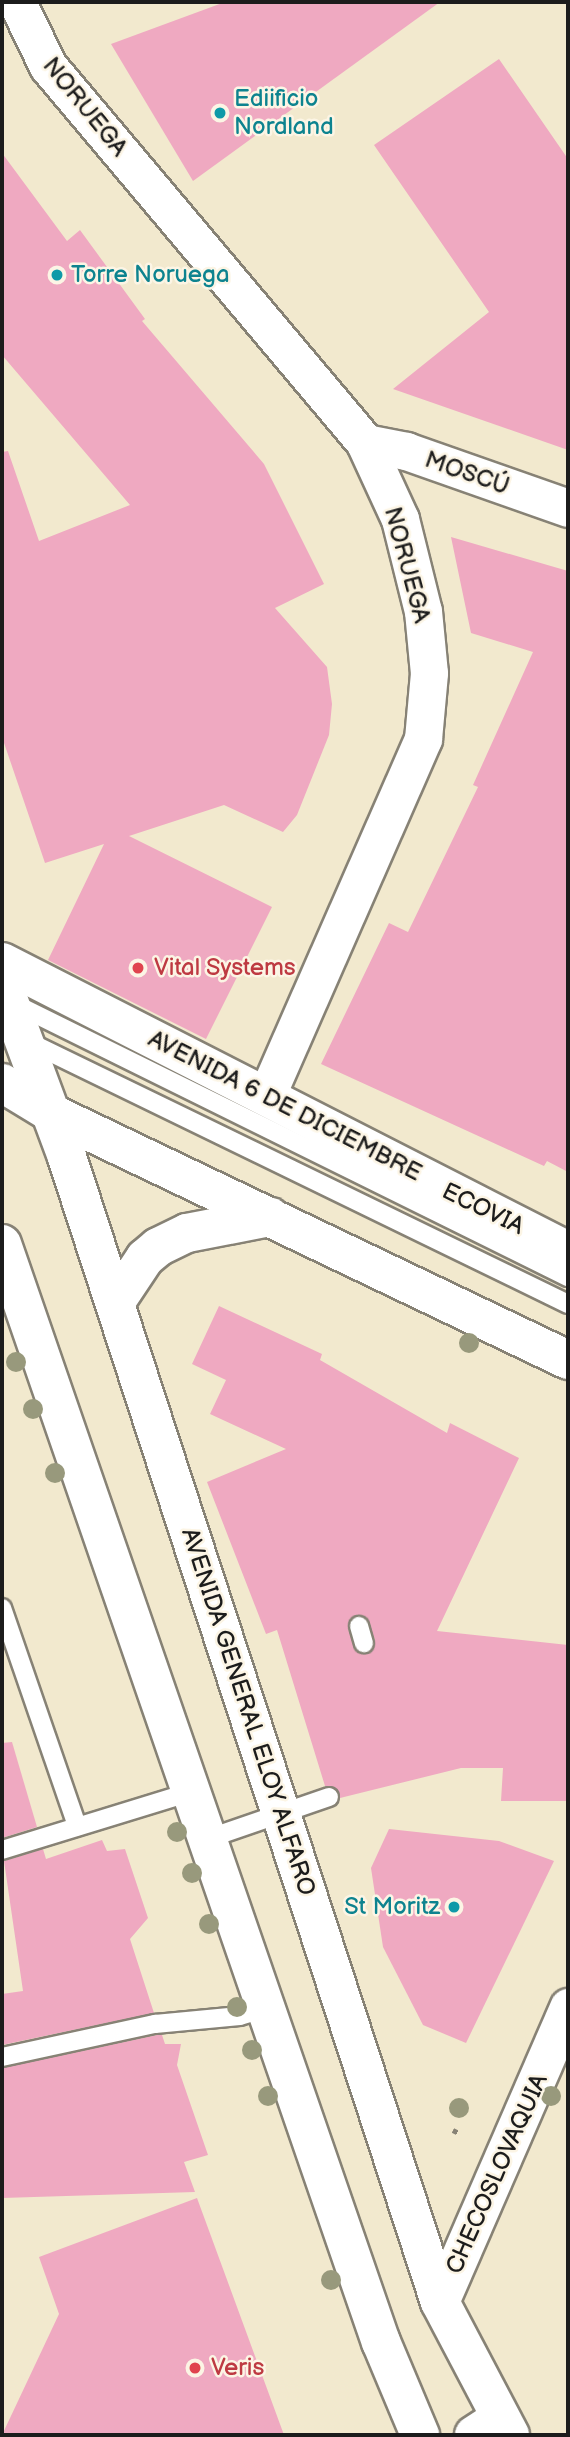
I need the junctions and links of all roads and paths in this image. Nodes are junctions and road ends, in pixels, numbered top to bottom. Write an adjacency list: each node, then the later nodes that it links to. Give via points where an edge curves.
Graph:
1 (17, 2): 2 (street, NORUEGA, via 48,66)
2 (365, 443): 3 (street, MOSCÚ, via 406,451); 7 (street, NORUEGA, via 400,519 423,611 429,673 423,738)
3 (568, 508)
4 (2, 961): 7 (main road, AVENIDA 6 DE DICIEMBRE)
5 (6, 1008): 8 (main road, AVENIDA GENERAL ELOY ALFARO); 12 (lane, ECOVIA); 14 (lane, ECOVIA)
6 (2, 1083): 8 (main road)
7 (266, 1096): 11 (main road, AVENIDA 6 DE DICIEMBRE)
8 (53, 1114): 9 (main road); 13 (main road, AVENIDA GENERAL ELOY ALFARO)
9 (270, 1217): 13 (main road, via 187,1233 158,1247 145,1258); 15 (main road)
10 (2, 1244): 17 (main road)
11 (568, 1251)
12 (568, 1277)
13 (115, 1304): 19 (main road, AVENIDA GENERAL ELOY ALFARO)
14 (568, 1304)
15 (568, 1360)
16 (2, 1608): 20 (lane)
17 (191, 1792): 20 (lane); 21 (main road)
18 (329, 1797): 19 (lane)
19 (282, 1814): 21 (lane); 28 (main road, AVENIDA GENERAL ELOY ALFARO)
20 (76, 1826): 22 (lane)
21 (207, 1839): 24 (main road)
22 (2, 1850)
23 (568, 2007): 28 (street, CHECOSLOVAQUIA)
24 (266, 2008): 25 (lane, via 240,2017 155,2024); 30 (main road, via 381,2342)
25 (2, 2057)
26 (453, 2130): 27 (path)
27 (461, 2134)
28 (440, 2302): 29 (main road, AVENIDA GENERAL ELOY ALFARO)
29 (495, 2430)
30 (420, 2435)

